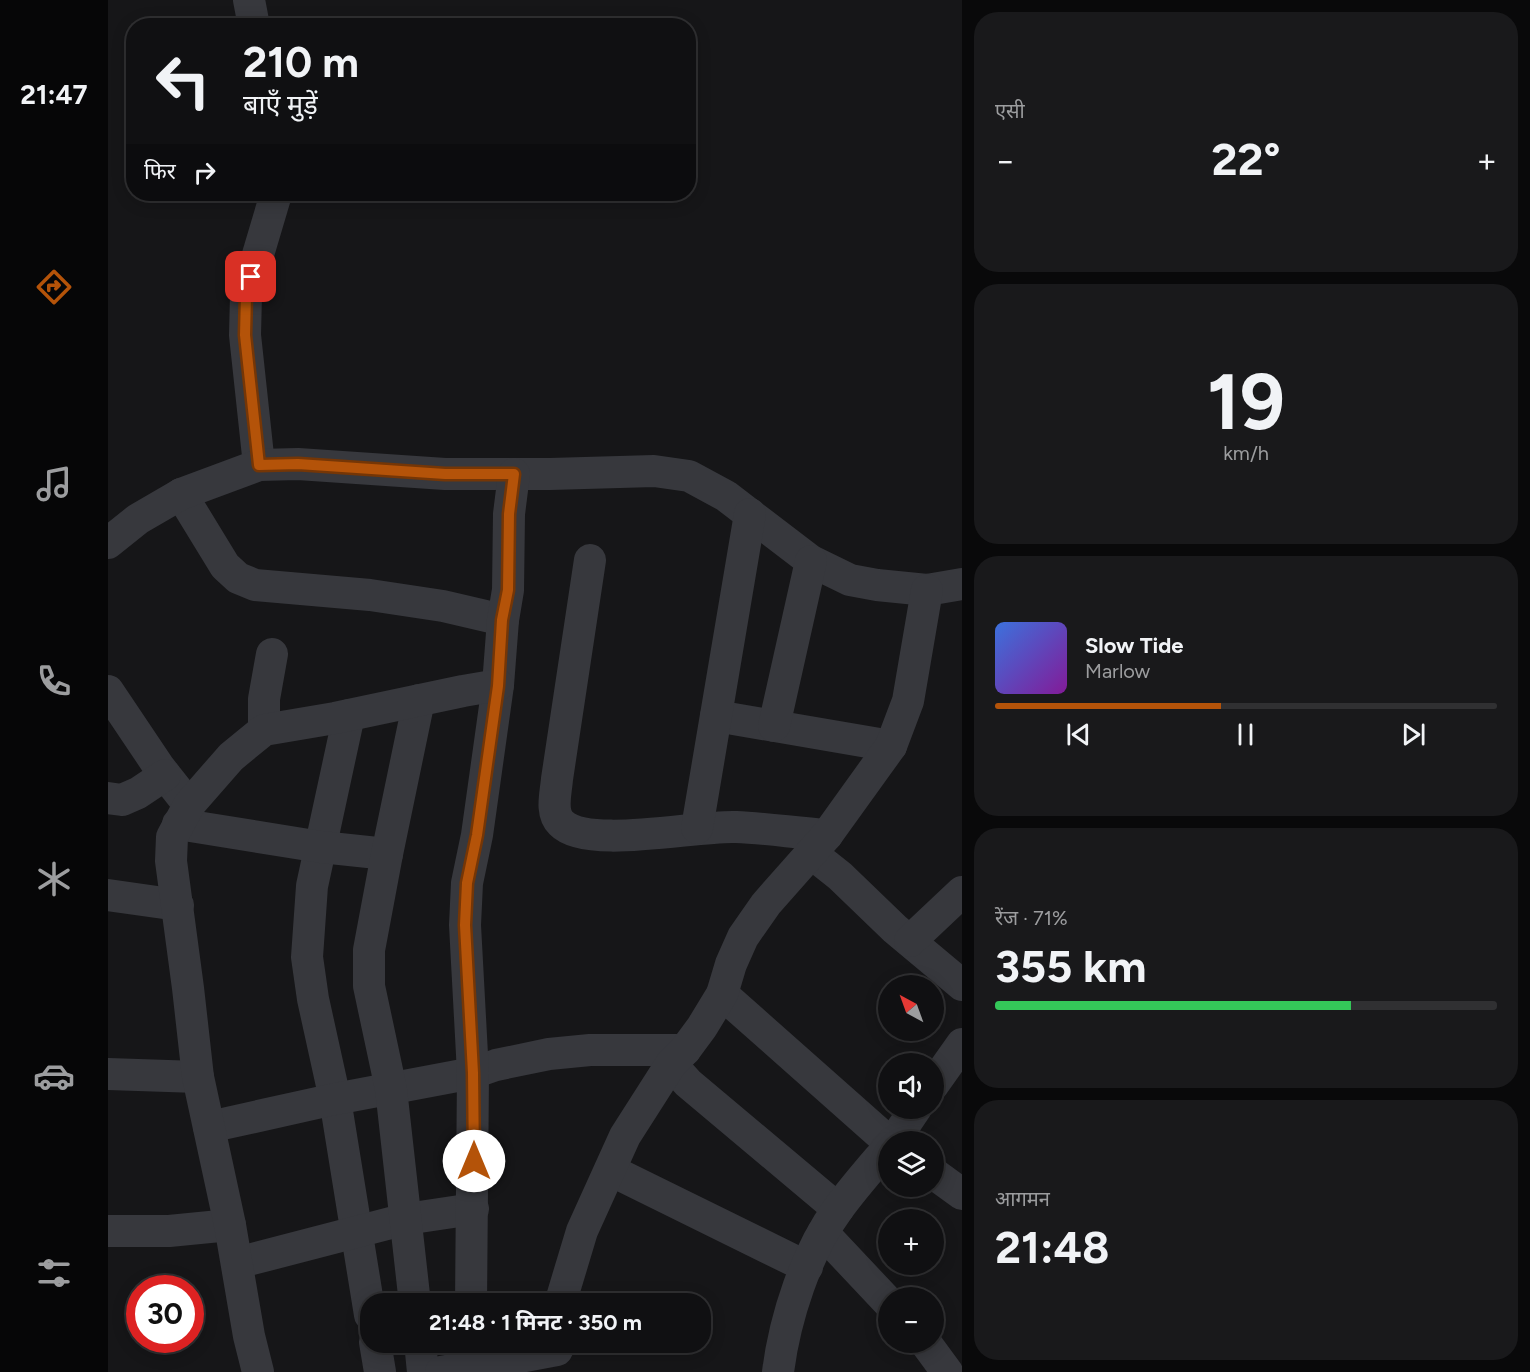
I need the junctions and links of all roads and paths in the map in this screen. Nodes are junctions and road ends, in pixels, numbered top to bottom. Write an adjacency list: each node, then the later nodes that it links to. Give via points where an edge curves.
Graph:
1 (249, 0): 2 (street)
2 (253, 18)
3 (274, 201): 4 (street, via 246,295 245,335)
4 (259, 465): 5 (street); 6 (street)
5 (514, 474): 7 (street, via 654,471 689,476); 13 (street, via 508,590)
6 (181, 494): 8 (street, via 138,519); 13 (street, via 225,566 247,582 443,606)
7 (750, 514): 10 (street); 19 (street)
8 (108, 543)
9 (590, 560): 26 (street, via 555,812 560,822 583,833 624,837)
10 (811, 561): 12 (street, via 849,580); 20 (street)
11 (962, 584): 12 (street)
12 (927, 590): 22 (street, via 908,701)
13 (502, 620): 15 (street)
14 (272, 654): 21 (street, via 264,699)
15 (498, 686): 17 (street); 39 (street, via 467,883 465,925)
16 (108, 691): 23 (street)
17 (419, 700): 18 (street); 29 (street)
18 (349, 715): 21 (street); 28 (street)
19 (716, 716): 20 (street); 26 (street)
20 (774, 726): 22 (street)
21 (264, 730): 25 (street, via 231,757)
22 (891, 746): 27 (street)
23 (165, 775): 24 (street, via 122,800); 25 (street)
24 (108, 798)
25 (183, 815): 28 (street); 32 (street, via 171,837 170,850)
26 (697, 828): 27 (street, via 735,827)
27 (819, 844): 33 (street, via 840,876); 35 (street, via 766,904 743,937)
28 (321, 847): 29 (street); 43 (street, via 312,886 307,957)
29 (387, 854): 42 (street, via 369,950 369,986)
30 (962, 892): 33 (street)
31 (108, 895): 32 (street)
32 (178, 905): 41 (street)
33 (910, 941): 34 (street)
34 (962, 985)
35 (722, 994): 37 (street); 45 (street)
36 (962, 1044): 38 (street)
37 (678, 1057): 39 (street, via 590,1050 549,1054); 47 (street, via 625,1136); 52 (street, via 688,1083)
38 (944, 1069)
39 (473, 1073): 42 (street); 50 (street)
40 (108, 1074): 41 (street)
41 (198, 1077): 44 (street)
42 (391, 1089): 43 (street); 51 (street)
43 (335, 1099): 44 (street); 55 (street)
44 (209, 1127): 53 (street)
45 (878, 1131)
46 (878, 1161): 52 (street)
47 (610, 1170): 57 (street); 62 (street, via 582,1231)
48 (944, 1181): 49 (street)
49 (962, 1194)
50 (473, 1209): 51 (street); 61 (street)
51 (406, 1219): 55 (street); 60 (street)
52 (830, 1221): 57 (street); 58 (street)
53 (230, 1226): 54 (street, via 169,1232); 56 (street)
54 (108, 1231)
55 (357, 1231): 56 (street); 59 (street)
56 (237, 1263): 68 (street)
57 (807, 1267): 70 (street, via 780,1353)
58 (878, 1288)
59 (367, 1293)
60 (414, 1293)
61 (471, 1293)
62 (563, 1293)
63 (377, 1353): 69 (street)
64 (434, 1353): 67 (street)
65 (933, 1353): 71 (street)
66 (558, 1355): 67 (street)
67 (451, 1366)
68 (258, 1372)
69 (380, 1372)
70 (778, 1372)
71 (947, 1372)

